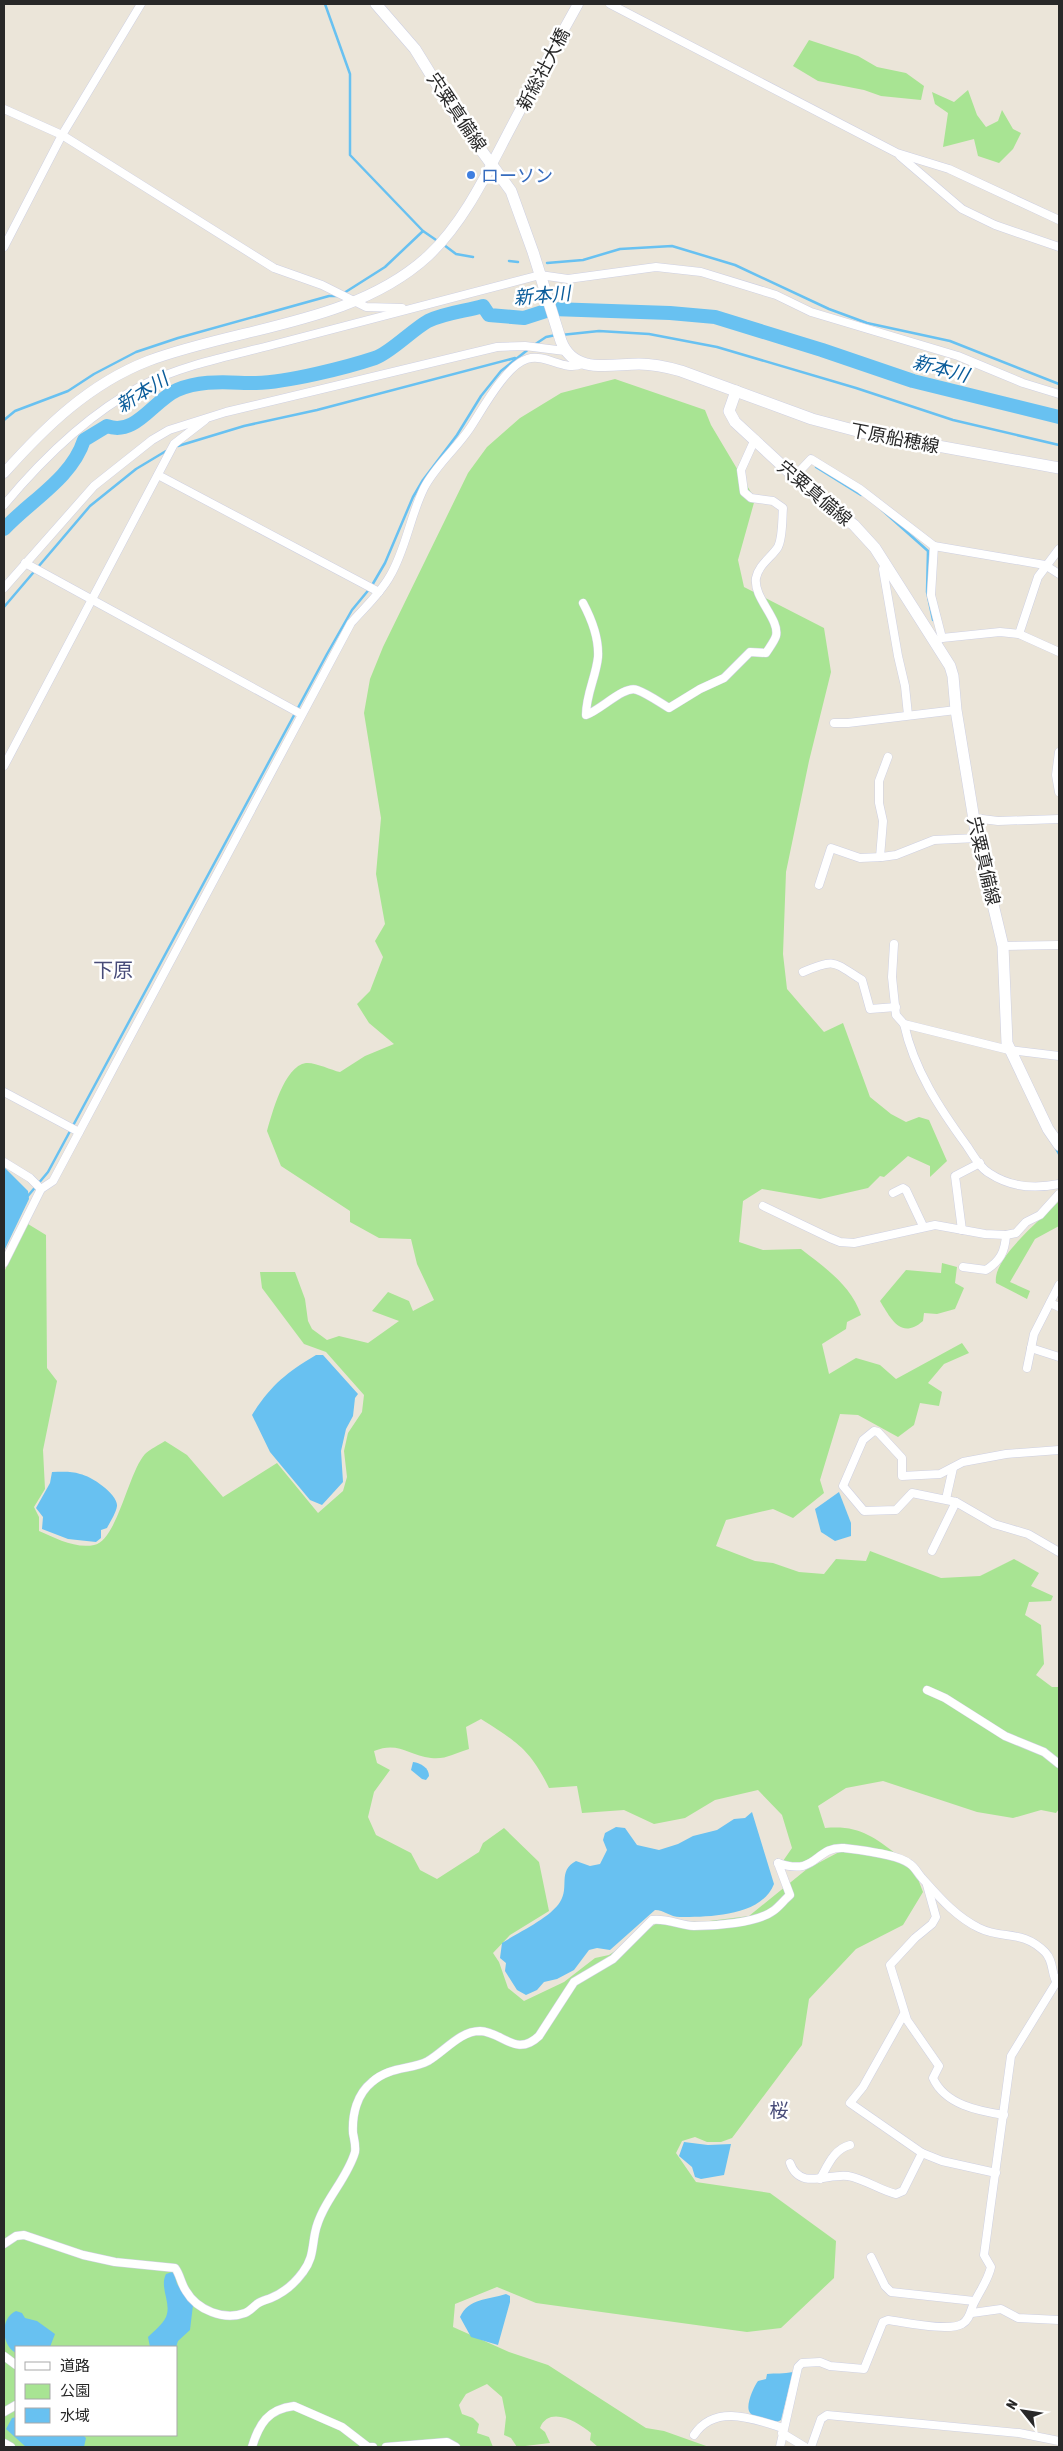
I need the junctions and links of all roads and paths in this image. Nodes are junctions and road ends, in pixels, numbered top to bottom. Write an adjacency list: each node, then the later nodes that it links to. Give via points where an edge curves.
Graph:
1 (141, 4): 6 (street)
2 (376, 4): 8 (main road, 宍粟真備線, via 416,50 456,117)
3 (578, 4): 8 (street, 新総社大橋)
4 (610, 4): 7 (street)
5 (4, 109): 6 (street)
6 (62, 135): 10 (street); 13 (street, via 274,268 322,285)
7 (896, 153): 9 (street, via 949,169); 11 (street, via 962,209 995,226)
8 (492, 164): 12 (main road, 宍粟真備線, via 518,207); 13 (street, 新総社大橋, via 457,223 428,256 391,284)
9 (1059, 220)
10 (4, 247)
11 (1059, 247)
12 (541, 278): 14 (street); 15 (main road, 宍粟真備線); 18 (street, via 568,279 656,267 701,272 776,295 811,312 958,356)
13 (356, 302): 14 (street, via 366,307); 22 (street, 新総社大橋, via 148,361 110,379 69,407)
14 (412, 308): 25 (street, via 228,357 144,385 77,430 46,457)
15 (563, 346): 16 (main road); 19 (street, via 497,347)
16 (582, 364): 17 (main road, via 662,366); 33 (street, via 573,368 528,358 511,371 486,400 469,429 447,453 424,487 390,576)
17 (736, 391): 20 (main road, 宍粟真備線, via 729,411 735,422); 21 (main road, 下原船穂線, via 812,419 861,432)
18 (1059, 394)
19 (209, 417): 23 (street, via 174,444); 29 (street, via 169,430 115,468 72,508)
20 (755, 439): 24 (main road, 宍粟真備線); 35 (street, via 741,470 744,492 751,498 773,500 783,508 779,544 756,578 756,586 776,629 776,637 766,654 750,652 724,678 668,708 636,689 629,689 586,715 586,699 598,656 596,638)
21 (1058, 468)
22 (4, 473)
23 (158, 475): 33 (street); 34 (street)
24 (794, 476): 26 (street, via 811,459 860,489); 28 (main road, 宍粟真備線, via 854,525)
25 (4, 505)
26 (934, 546): 30 (street); 37 (street, via 931,595)
27 (1059, 549): 30 (street)
28 (884, 562): 37 (main road, 宍粟真備線); 41 (street, via 882,569)
29 (24, 563): 32 (street); 34 (street)
30 (1045, 565): 31 (street); 36 (street)
31 (1059, 574)
32 (4, 588)
33 (378, 592): 40 (street, via 351,623)
34 (91, 601): 40 (street); 45 (street)
35 (583, 603)
36 (1020, 634): 37 (street, via 1000,632); 38 (street)
37 (938, 640): 39 (main road, 宍粟真備線, via 953,676)
38 (1059, 652)
39 (956, 710): 41 (street); 47 (main road, 宍粟真備線)
40 (301, 714): 61 (street)
41 (908, 715): 42 (street)
42 (834, 723)
43 (1059, 752): 46 (street, via 1056,775)
44 (888, 757): 50 (street, via 879,781 883,821)
45 (4, 766)
46 (1059, 792)
47 (974, 818): 48 (street, via 998,821); 49 (main road, 宍粟真備線)
48 (1059, 819)
49 (974, 838): 50 (street, via 934,840 896,855); 54 (main road, 宍粟真備線)
50 (880, 857): 51 (street, via 860,858 830,848)
51 (819, 885)
52 (894, 944): 56 (street, via 892,977)
53 (1059, 945): 54 (street)
54 (1003, 946): 58 (main road, 宍粟真備線)
55 (802, 972): 56 (street, via 834,962 862,980 870,1009)
56 (896, 1007): 57 (street, via 896,1015)
57 (904, 1024): 58 (street); 64 (street, via 909,1047 923,1079)
58 (1009, 1050): 59 (street); 62 (main road, 宍粟真備線)
59 (1059, 1056)
60 (4, 1092): 61 (street)
61 (79, 1132): 66 (street, via 52,1181)
62 (1059, 1145)
63 (4, 1162): 66 (street)
64 (980, 1164): 65 (street, via 986,1172 1012,1183 1037,1187); 71 (street, via 955,1176)
65 (1059, 1184)
66 (41, 1189): 73 (street)
67 (893, 1192): 70 (street, via 906,1190)
68 (1059, 1194): 72 (street, via 1040,1215)
69 (763, 1206): 70 (street, via 840,1242 854,1243)
70 (923, 1226): 71 (street)
71 (962, 1230): 72 (street)
72 (1006, 1235): 74 (street, via 1002,1255 992,1266 986,1270)
73 (4, 1263)
74 (963, 1267)
75 (1059, 1285): 76 (street)
76 (1050, 1303): 77 (street); 78 (street, via 1034,1334)
77 (1059, 1307)
78 (1031, 1348): 79 (street); 80 (street)
79 (1059, 1357)
80 (1027, 1368)
81 (1059, 1450): 82 (street, via 1006,1454 963,1462)
82 (953, 1468): 83 (street); 83 (street, via 940,1474 902,1476 902,1458 874,1431 863,1440 843,1486 864,1511 896,1510 912,1493)
83 (946, 1498): 84 (street)
84 (956, 1502): 85 (street); 86 (street, via 994,1524 1028,1534)
85 (932, 1551)
86 (1059, 1552)
87 (927, 1690): 88 (street, via 1004,1736 1044,1752)
88 (1059, 1764)
89 (927, 1884): 90 (street, via 958,1916 980,1929 1022,1936 1040,1948 1052,1960); 91 (street, via 936,1917 890,1965); 98 (street, via 911,1864 898,1857 841,1848 827,1852 806,1866 793,1868 778,1863 790,1895 772,1912 742,1922 694,1926 652,1920 612,1959 574,1982 531,2044 522,2046 480,2031 467,2034 427,2062 401,2067 379,2077 360,2095 353,2132 356,2149 322,2213 315,2232 313,2255 303,2273 288,2288 256,2304 246,2313 217,2313 196,2304 184,2290 175,2268 115,2262 24,2235)
90 (1058, 1981): 92 (street, via 1011,2056)
91 (904, 2014): 92 (street, via 939,2066 933,2078 942,2090 973,2110); 94 (street, via 850,2103)
92 (1004, 2115): 96 (street)
93 (850, 2145): 97 (street, via 840,2147)
94 (922, 2153): 96 (street, via 942,2161); 97 (street, via 903,2191 896,2194 850,2176)
95 (790, 2163): 97 (street, via 792,2170 808,2180)
96 (996, 2173): 100 (street, via 984,2255 991,2266 989,2277)
97 (820, 2179)
98 (4, 2244)
99 (871, 2257): 100 (street, via 891,2292)
100 (974, 2301): 101 (street)
101 (972, 2313): 102 (street, via 1001,2309 1018,2318); 107 (street, via 961,2324 951,2326 883,2322 864,2369 820,2362 802,2363 798,2367)
102 (1059, 2320)
103 (4, 2356): 104 (street)
104 (15, 2364)
105 (15, 2406): 106 (street)
106 (4, 2412)
107 (783, 2430): 108 (street, via 746,2417 725,2415 699,2427); 116 (street); 117 (street)
108 (694, 2435)
109 (1059, 2441): 118 (street, via 1018,2433 826,2415 820,2419)
110 (4, 2443): 111 (street)
111 (10, 2447)
112 (252, 2447): 113 (street, via 259,2426 271,2415 294,2406 342,2428 368,2447)
113 (373, 2447)
114 (386, 2447): 115 (street, via 447,2442)
115 (456, 2447)
116 (780, 2447)
117 (806, 2447)
118 (812, 2447)

